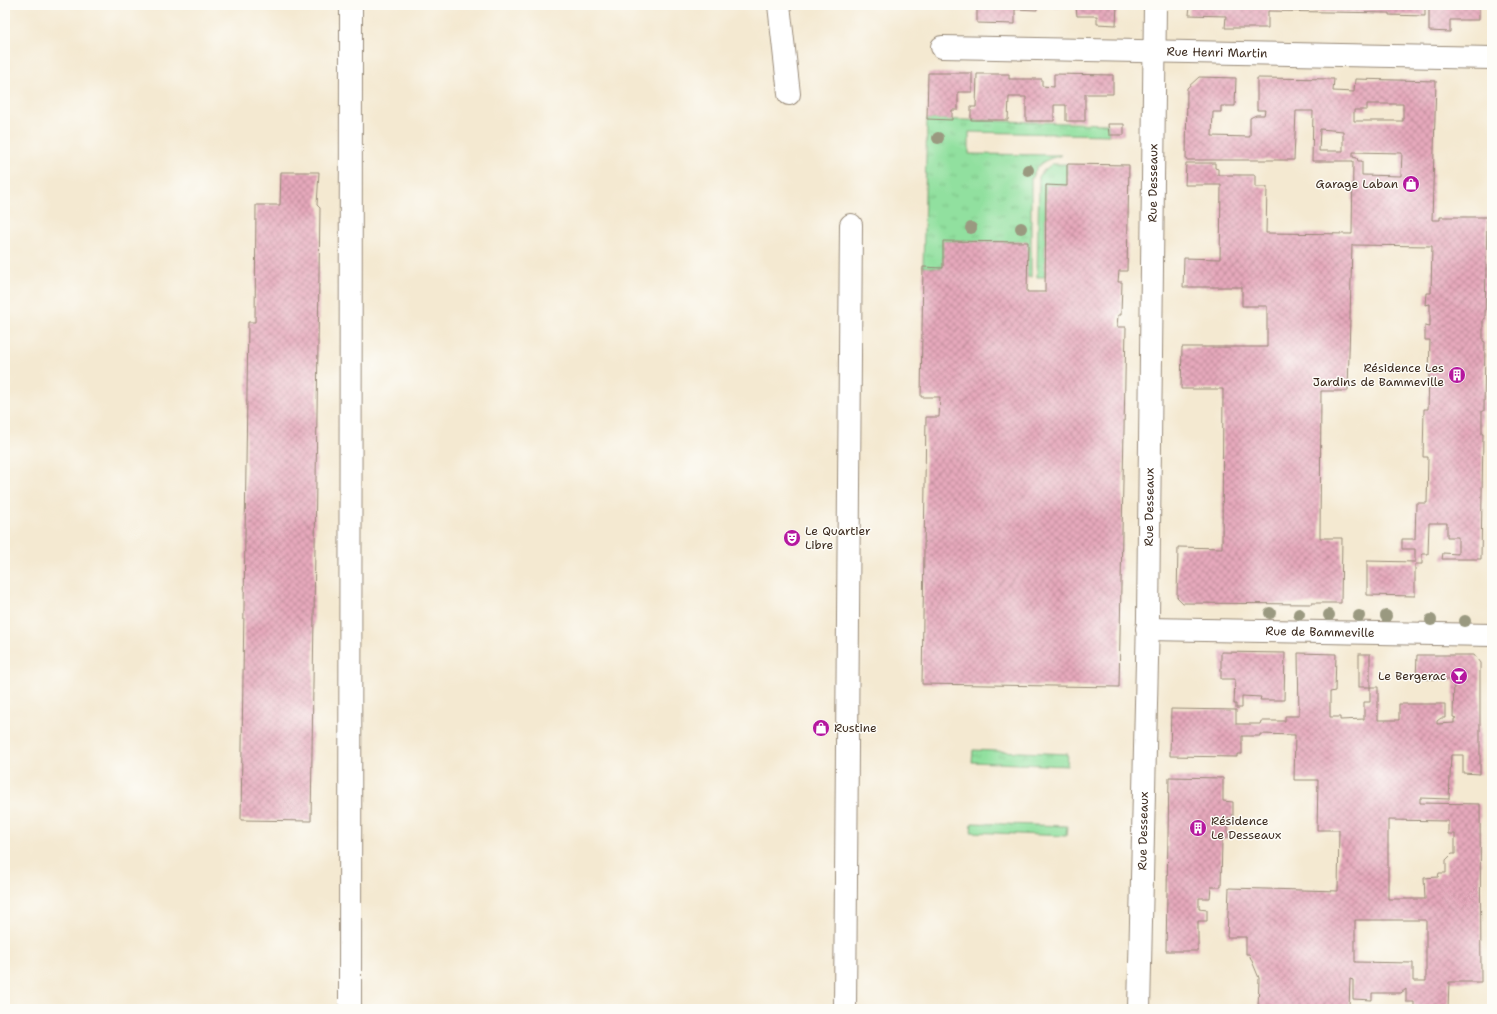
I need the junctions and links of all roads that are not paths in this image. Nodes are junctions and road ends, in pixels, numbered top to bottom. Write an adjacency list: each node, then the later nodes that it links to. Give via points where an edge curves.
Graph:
1 (351, 5): 11 (street)
2 (779, 5): 7 (street)
3 (1155, 5): 5 (street, Rue Desseaux)
4 (942, 47): 5 (street, Rue Henri Martin)
5 (1154, 51): 6 (street, Rue Henri Martin); 9 (street, Rue Desseaux)
6 (1492, 58)
7 (789, 94)
8 (852, 225): 12 (street)
9 (1147, 630): 10 (street, Rue de Bammeville); 13 (street, Rue Desseaux)
10 (1492, 635)
11 (350, 1009)
12 (845, 1009)
13 (1139, 1009)

